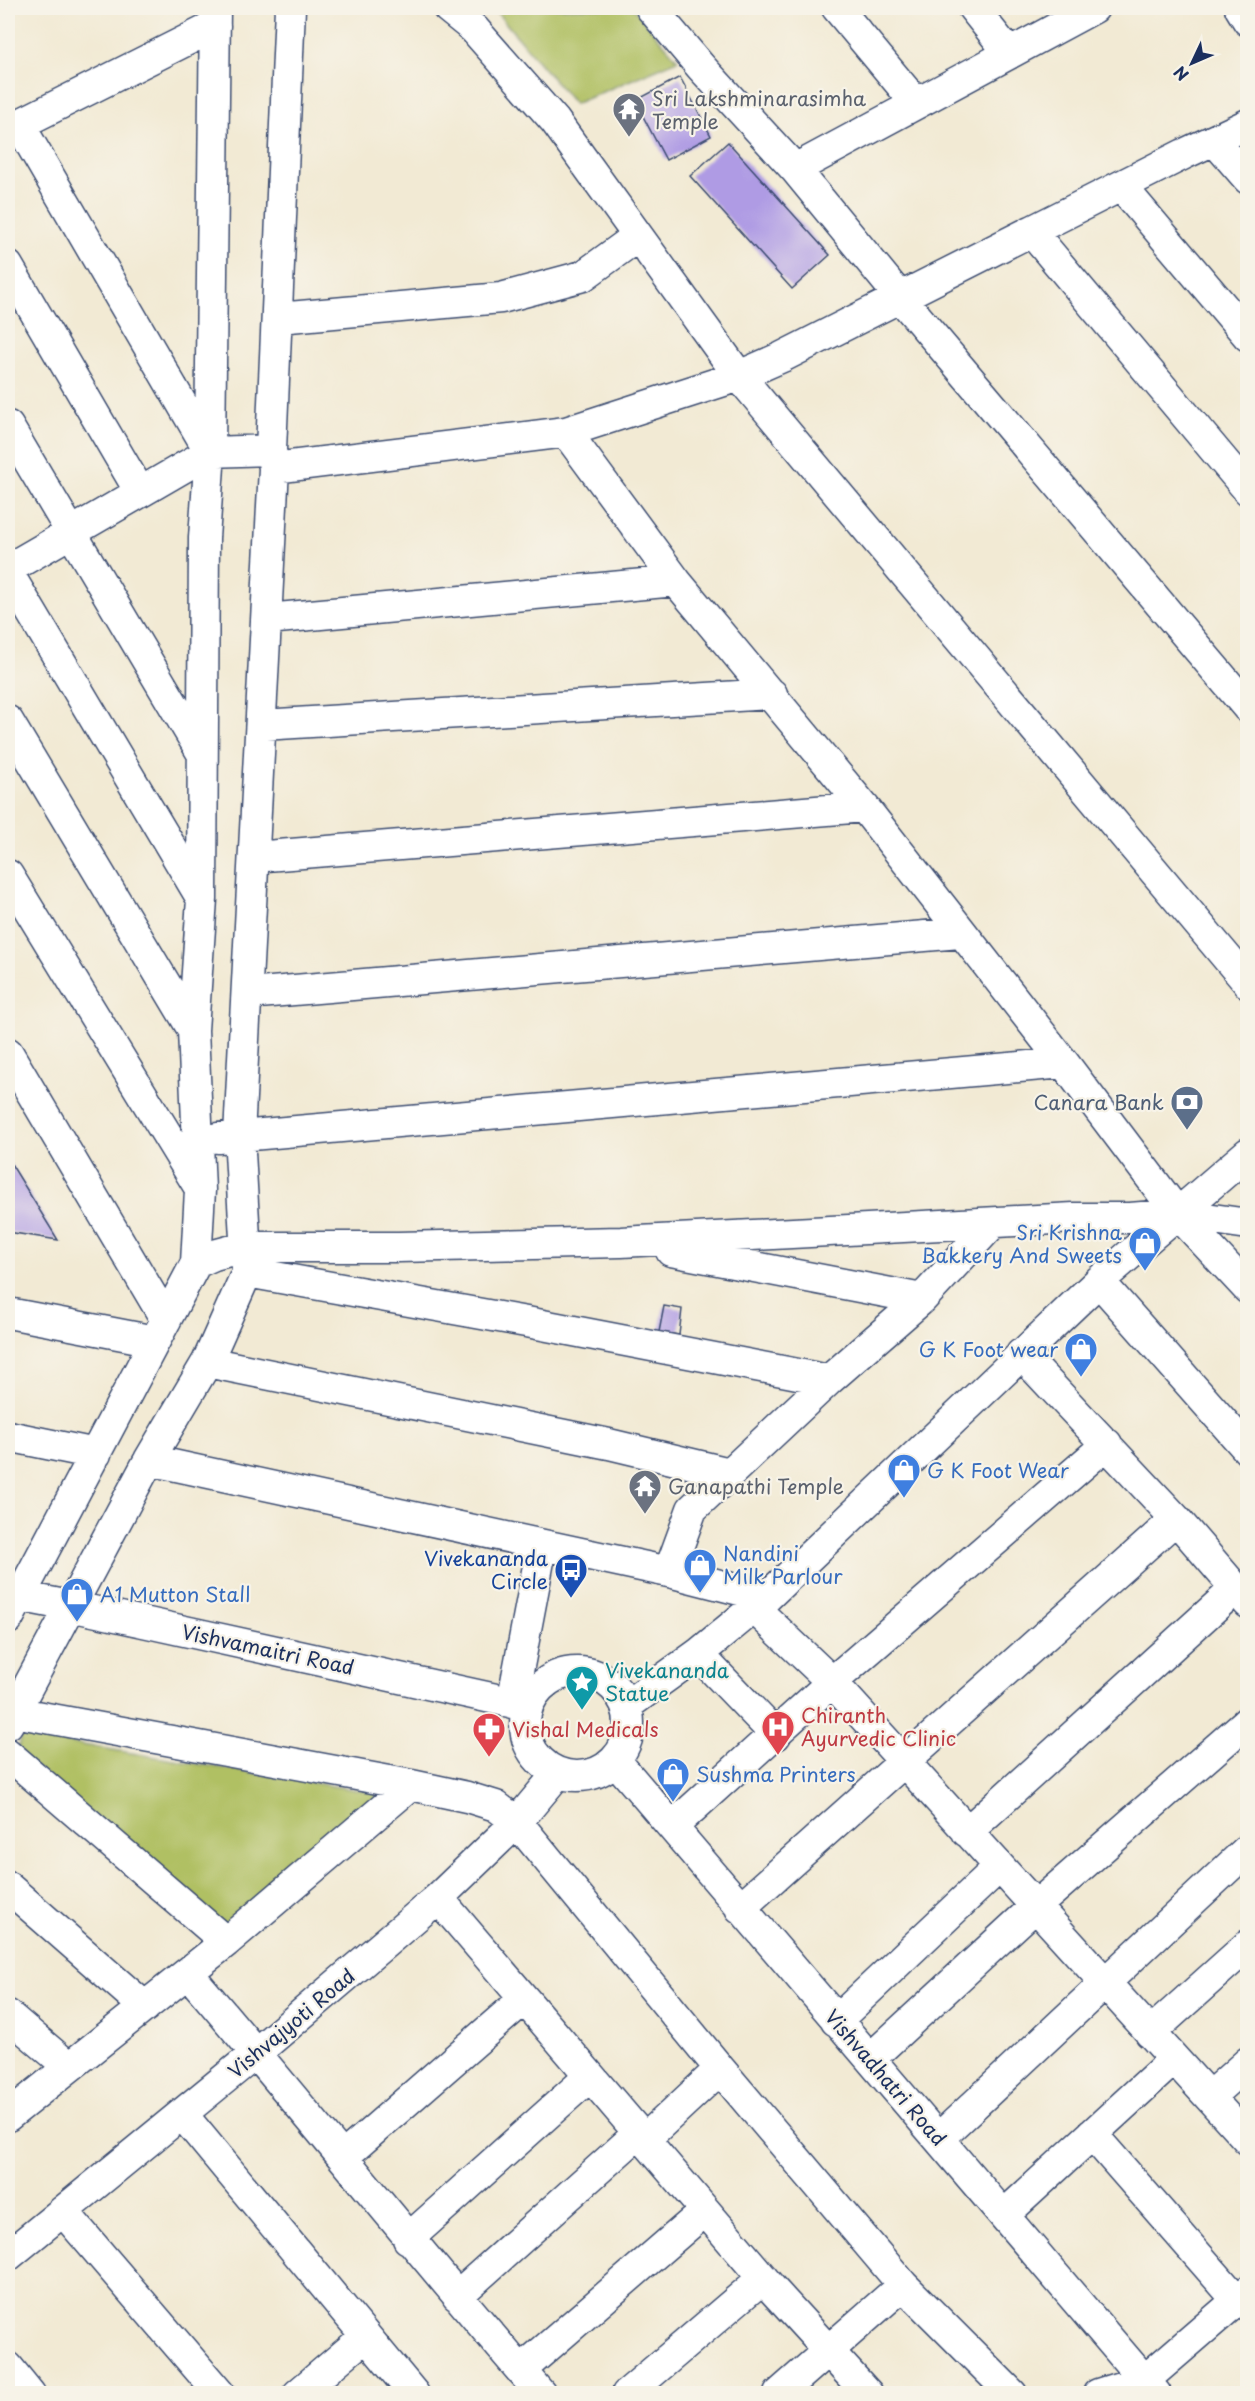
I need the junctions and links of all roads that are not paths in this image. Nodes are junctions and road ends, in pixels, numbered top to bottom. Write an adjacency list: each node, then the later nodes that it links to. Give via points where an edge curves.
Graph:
1 (290, 8): 22 (street)
2 (448, 8): 19 (street, via 474,29 555,121)
3 (651, 8): 15 (street)
4 (837, 8): 11 (street)
5 (973, 8): 10 (street)
6 (1094, 8): 10 (street)
7 (1240, 8): 9 (street)
8 (215, 17): 13 (street); 27 (street)
9 (1248, 21)
10 (1010, 53): 11 (street)
11 (916, 103): 15 (street)
12 (1248, 124): 14 (street)
13 (13, 127): 27 (street)
14 (1214, 140): 16 (street); 17 (street)
15 (795, 168): 21 (street)
16 (1248, 179)
17 (1120, 186): 18 (street); 23 (street)
18 (1031, 231): 21 (street); 29 (street)
19 (638, 236): 22 (street, via 583,276 501,298); 24 (street)
20 (8, 266): 30 (street)
21 (900, 297): 24 (street); 36 (street)
22 (278, 318): 28 (street)
23 (1248, 336)
24 (739, 376): 26 (street); 45 (street)
25 (8, 426): 31 (street)
26 (567, 432): 28 (street); 33 (street)
27 (210, 452): 28 (street); 30 (street); 39 (street, via 204,538)
28 (272, 459): 34 (street)
29 (1248, 490)
30 (140, 492): 31 (street)
31 (71, 532): 32 (street); 39 (street)
32 (8, 571): 43 (street)
33 (676, 581): 34 (street); 35 (street)
34 (267, 619): 38 (street)
35 (772, 694): 38 (street); 40 (street)
36 (1248, 708)
37 (8, 721): 47 (street)
38 (262, 725): 41 (street)
39 (202, 753): 43 (street)
40 (864, 807): 41 (street); 44 (street)
41 (254, 857): 46 (street)
42 (8, 875): 53 (street)
43 (202, 899): 47 (street)
44 (960, 933): 46 (street); 49 (street)
45 (1248, 983)
46 (247, 994): 50 (street)
47 (193, 1030): 51 (street)
48 (8, 1053): 64 (street)
49 (1064, 1063): 50 (street); 54 (street)
50 (239, 1135): 51 (street); 58 (street)
51 (198, 1140): 53 (street)
52 (1248, 1153): 54 (street)
53 (200, 1190): 59 (street)
54 (1178, 1214): 55 (street); 56 (street); 60 (street); 61 (street)
55 (992, 1224): 57 (street); 62 (street)
56 (1248, 1224)
57 (621, 1242): 58 (street, via 398,1247); 62 (street)
58 (245, 1260): 59 (street, via 214,1254); 66 (street); 67 (street, via 532,1323)
59 (196, 1263): 64 (street)
60 (1099, 1281): 65 (street); 70 (street)
61 (1248, 1289)
62 (922, 1299): 67 (street)
63 (8, 1313): 64 (street)
64 (161, 1330): 71 (street)
65 (1021, 1354): 69 (street); 78 (street)
66 (207, 1362): 72 (street); 73 (street, via 609,1444)
67 (829, 1380): 73 (street)
68 (8, 1436): 71 (street)
69 (1107, 1444): 74 (street); 82 (street)
70 (1248, 1450)
71 (96, 1454): 79 (street)
72 (149, 1460): 75 (street); 80 (street)
73 (730, 1473): 76 (street, via 692,1509)
74 (1176, 1519): 77 (street); 90 (street)
75 (542, 1545): 76 (street); 83 (street)
76 (669, 1572): 78 (street)
77 (1241, 1596): 95 (street)
78 (761, 1602): 81 (street); 82 (street)
79 (12, 1603): 80 (street, Vishvamaitri Road)
80 (70, 1606): 83 (street, Vishvamaitri Road); 85 (street)
81 (698, 1654): 84 (street); 87 (street)
82 (832, 1682): 87 (street); 90 (street)
83 (520, 1704): 84 (street, via 554,1676 571,1672 604,1679 618,1691); 91 (street, via 532,1751)
84 (626, 1706): 89 (street, via 630,1723 627,1740)
85 (11, 1718): 92 (street)
86 (1248, 1721): 100 (street)
87 (776, 1735): 94 (street)
88 (8, 1754): 102 (street)
89 (615, 1760): 91 (street, via 592,1774); 94 (street, Vishvadhatri Road)
90 (905, 1762): 95 (street); 101 (street)
91 (558, 1773): 93 (street, Vishvajyoti Road)
92 (411, 1785): 93 (street, via 496,1806); 102 (street)
93 (517, 1822): 99 (street, Vishvajyoti Road); 116 (street)
94 (672, 1827): 101 (street, Vishvadhatri Road)
95 (967, 1832): 97 (street)
96 (1248, 1849): 105 (street)
97 (999, 1867): 100 (street); 109 (street)
98 (8, 1887): 107 (street)
99 (438, 1898): 106 (street); 111 (street, Vishvajyoti Road)
100 (1037, 1905): 105 (street); 112 (street)
101 (740, 1908): 109 (street, Vishvadhatri Road)
102 (226, 1942): 104 (street)
103 (1248, 1945): 110 (street)
104 (188, 1973): 107 (street); 111 (street)
105 (1104, 1983): 110 (street); 123 (street)
106 (524, 1999): 117 (street); 125 (street)
107 (145, 2007): 115 (street)
108 (8, 2015): 115 (street)
109 (837, 2021): 112 (street, Vishvadhatri Road)
110 (1150, 2033): 113 (street)
111 (256, 2053): 119 (street, Vishvajyoti Road); 125 (street)
112 (871, 2058): 123 (street, Vishvadhatri Road)
113 (1173, 2060): 118 (street); 121 (street)
114 (1248, 2062): 118 (street)
115 (69, 2067): 120 (street)
116 (720, 2069): 122 (street); 132 (street)
117 (590, 2076): 122 (street); 129 (street)
118 (1209, 2097): 124 (street)
119 (182, 2114): 126 (street, Vishvajyoti Road); 135 (street)
120 (8, 2116)
121 (1092, 2134): 128 (street); 134 (street)
122 (642, 2136): 127 (street); 133 (street)
123 (939, 2138): 128 (street, Vishvadhatri Road)
124 (1248, 2140)
125 (342, 2157): 129 (street)
126 (63, 2211): 130 (street, Vishvajyoti Road); 141 (street)
127 (705, 2211): 131 (street); 138 (street)
128 (1004, 2215): 139 (street, Vishvadhatri Road)
129 (408, 2240): 133 (street)
130 (8, 2256)
131 (763, 2278): 136 (street); 145 (street)
132 (903, 2285): 136 (street); 148 (street)
133 (457, 2296): 138 (street)
134 (1242, 2296): 139 (street)
135 (366, 2336): 142 (street); 143 (street)
136 (828, 2351): 146 (street); 147 (street)
137 (8, 2367): 140 (street)
138 (521, 2370): 144 (street)
139 (1151, 2386): 149 (street)
140 (30, 2394)
141 (220, 2394)
142 (298, 2394)
143 (414, 2394)
144 (541, 2394)
145 (627, 2394)
146 (778, 2394)
147 (868, 2394)
148 (1012, 2394)
149 (1098, 2394)

